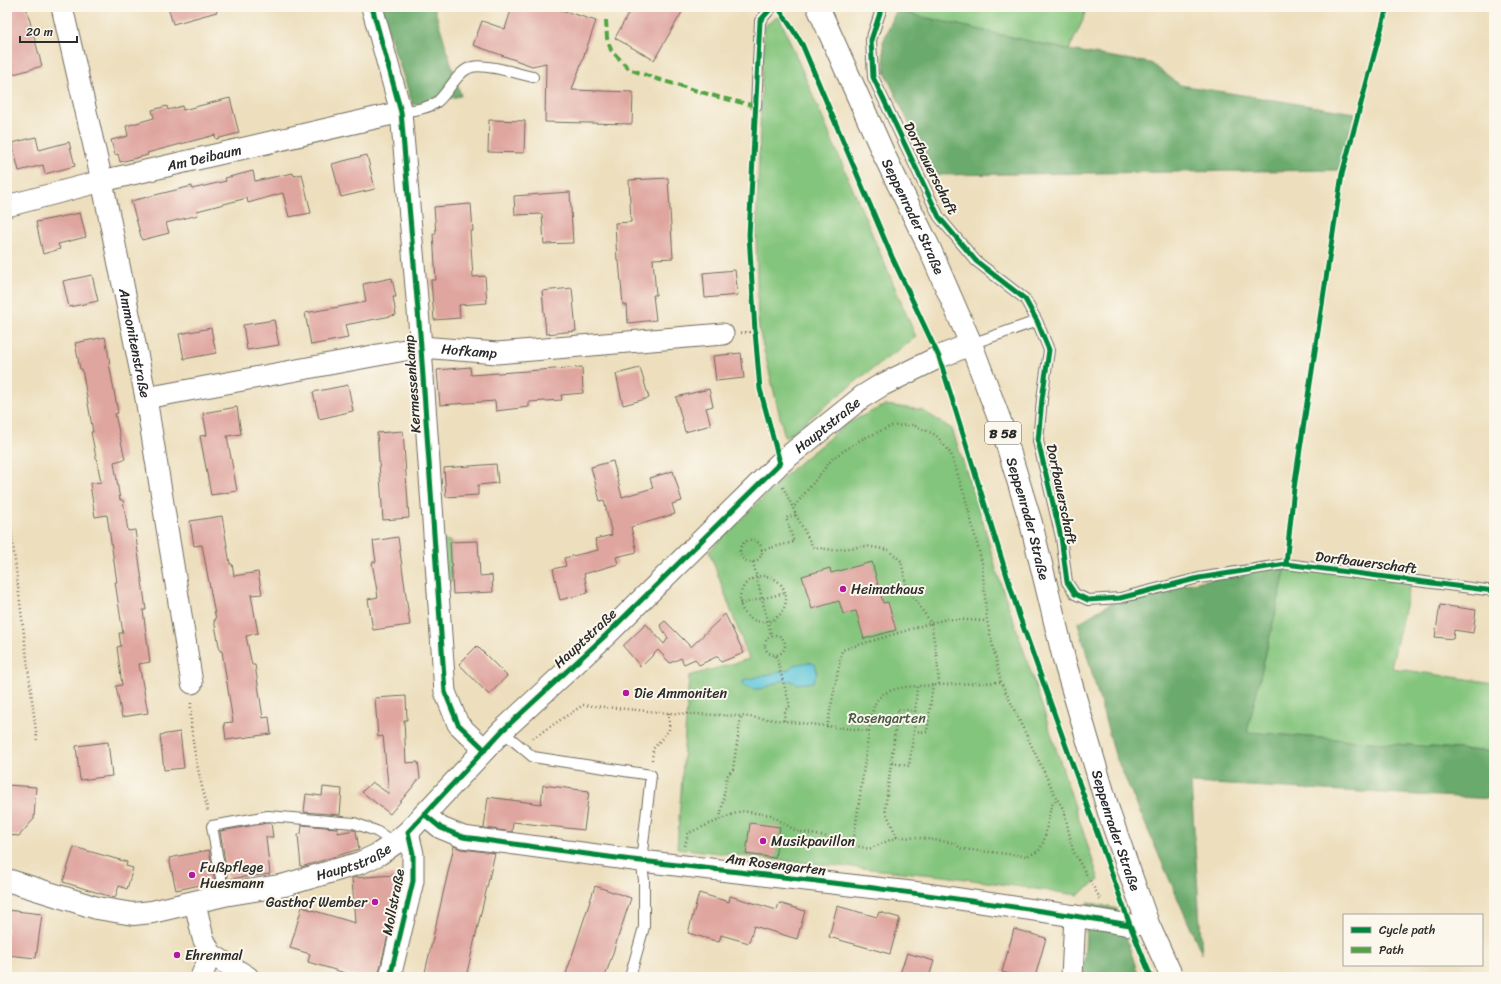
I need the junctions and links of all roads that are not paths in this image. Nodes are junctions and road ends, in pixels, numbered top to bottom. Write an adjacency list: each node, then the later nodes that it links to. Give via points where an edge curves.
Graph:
1 (62, 7): 9 (street, Ammonitenstraße)
2 (372, 7): 8 (street, Kermessenkamp)
3 (772, 7): 7 (lane, via 760,21)
4 (818, 7): 13 (street, Seppenrader Straße / B 58)
5 (882, 7): 11 (lane, Dorfbauerschaft, via 871,40 874,77 939,217 976,261 1025,299)
6 (533, 77): 8 (lane, via 481,66 471,67 464,71 436,102)
7 (756, 106)
8 (401, 112): 9 (street, Am Deibaum); 14 (street, Kermessenkamp)
9 (102, 181): 10 (street, Am Deibaum); 15 (street, Ammonitenstraße)
10 (7, 206)
11 (1037, 321): 13 (lane); 16 (lane, Dorfbauerschaft, via 1049,350 1038,441 1061,537 1067,582 1075,594 1088,600 1120,598 1199,578 1286,564)
12 (723, 334): 14 (street, Hofkamp, via 497,353)
13 (971, 344): 18 (street, Hauptstraße, via 887,382 862,397 780,463 606,635); 27 (street, Seppenrader Straße / B 58, via 1000,421 1031,524 1065,662)
14 (421, 347): 15 (street, Hofkamp); 19 (street, Kermessenkamp, via 445,692 458,724)
15 (146, 398): 17 (street, Ammonitenstraße)
16 (1494, 591)
17 (192, 683)
18 (502, 731): 19 (street, Hauptstraße); 22 (lane, via 533,757 651,775)
19 (485, 750): 20 (street, Hauptstraße)
20 (424, 814): 21 (street, Hauptstraße); 22 (street, Am Rosengarten, via 441,828 463,837)
21 (401, 837): 24 (street, Hauptstraße, via 379,854 360,863 285,884); 24 (lane, via 354,823 276,816 212,826); 31 (street, Mollstraße, via 413,854 413,881)
22 (641, 860): 26 (street, Am Rosengarten, via 926,894); 32 (lane, via 644,880 644,927)
23 (7, 880): 25 (street, Hauptstraße, via 97,908 132,914)
24 (224, 895): 25 (street, Hauptstraße)
25 (195, 903): 28 (street, via 203,938)
26 (1075, 916): 27 (street, Am Rosengarten); 33 (street)
27 (1139, 924): 34 (street, Seppenrader Straße / B 58)
28 (211, 954): 29 (street); 30 (street)
29 (201, 977)
30 (248, 977)
31 (390, 977)
32 (630, 977)
33 (1072, 977)
34 (1172, 977)

